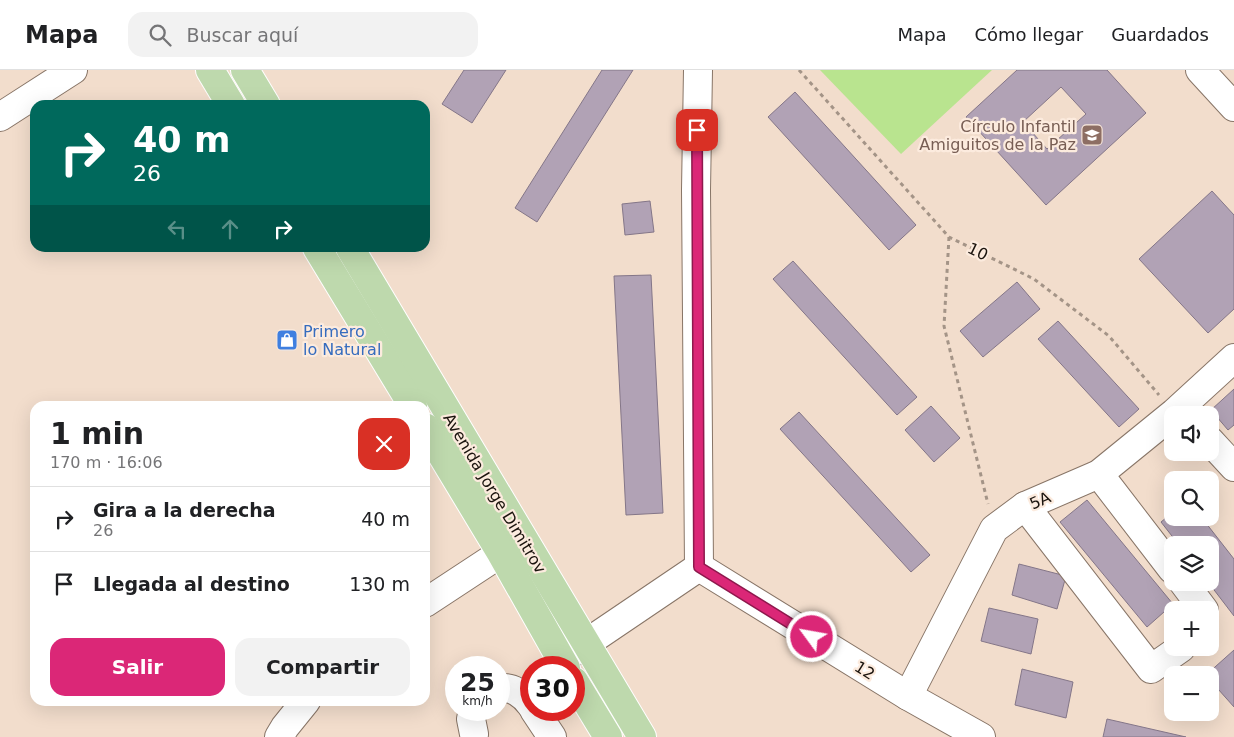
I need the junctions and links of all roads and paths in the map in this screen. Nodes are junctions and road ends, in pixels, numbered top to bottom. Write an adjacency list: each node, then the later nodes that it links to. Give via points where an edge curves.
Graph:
1 (73, 70): 10 (street)
2 (210, 70): 7 (main road)
3 (245, 70): 8 (main road)
4 (698, 70): 27 (street)
5 (799, 70): 11 (path, 10)
6 (1200, 70): 9 (street)
7 (228, 100)
8 (263, 100)
9 (1234, 107)
10 (0, 117)
11 (949, 237): 16 (path, 10, via 1034,279 1109,336); 24 (path, via 944,326)
12 (319, 252): 15 (main road)
13 (352, 252): 25 (main road, Avenida Jorge Dimitrov)
14 (1234, 358): 17 (street, 5A)
15 (410, 401)
16 (1175, 406)
17 (1185, 406)
18 (1164, 423): 22 (street, 5A)
19 (430, 434): 25 (main road, Avenida Jorge Dimitrov)
20 (1219, 451): 21 (street)
21 (1234, 468)
22 (1099, 474): 23 (street, 5A); 26 (street)
23 (1025, 506): 24 (street, 5A); 32 (street, via 1151,668)
24 (994, 529): 33 (street, 5A)
25 (511, 545): 28 (street); 29 (main road, Avenida Jorge Dimitrov); 30 (main road, Avenida Jorge Dimitrov)
26 (1164, 559)
27 (699, 567): 29 (street); 33 (street, 12)
28 (430, 600)
29 (585, 644): 31 (street); 40 (main road, Avenida Jorge Dimitrov)
30 (561, 656)
31 (577, 656)
32 (1169, 656)
33 (908, 696): 41 (street, 12)
34 (585, 699): 39 (main road, Avenida Jorge Dimitrov)
35 (302, 706): 37 (street)
36 (541, 721): 38 (street)
37 (279, 737)
38 (552, 737)
39 (608, 737)
40 (642, 737)
41 (981, 737)

